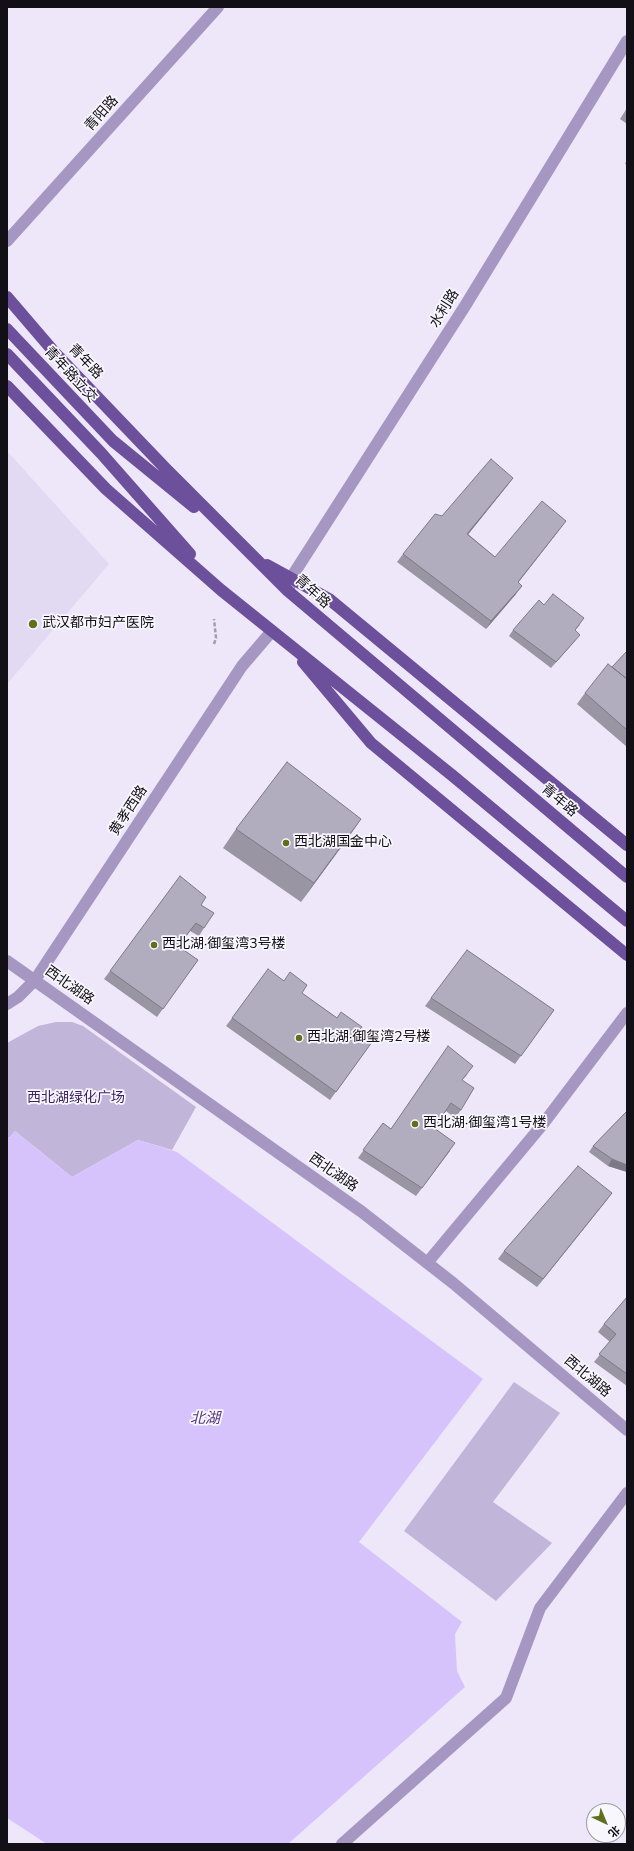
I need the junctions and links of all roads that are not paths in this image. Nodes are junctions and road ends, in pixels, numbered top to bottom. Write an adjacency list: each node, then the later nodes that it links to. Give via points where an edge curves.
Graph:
1 (218, 7): 3 (street, 青阳路)
2 (627, 41): 10 (street, 水利路, via 465,306)
3 (7, 242)
4 (7, 297): 8 (main road, 青年路, via 55,353)
5 (7, 329): 8 (main road, 青年路立交, via 112,441)
6 (7, 354): 11 (main road, via 101,453)
7 (7, 386): 11 (main road, via 106,489)
8 (242, 546): 9 (main road, 青年路)
9 (254, 558): 10 (main road); 12 (main road, 青年路)
10 (291, 578): 12 (street, 水利路); 15 (main road, via 329,599)
11 (221, 590): 13 (main road)
12 (288, 592): 16 (main road, 青年路)
13 (272, 631): 14 (main road); 20 (street, 黄孝西路, via 242,666)
14 (286, 641): 17 (main road); 18 (main road, via 371,743)
15 (627, 845)
16 (627, 877)
17 (627, 921)
18 (627, 955)
19 (7, 961): 20 (street, 西北湖路)
20 (34, 980): 21 (street, 黄孝西路, via 18,997); 23 (street, 西北湖路, via 362,1212)
21 (7, 1004)
22 (627, 1013): 23 (street, via 543,1124)
23 (428, 1263): 24 (street, 西北湖路)
24 (627, 1430)
25 (627, 1493): 26 (street, via 540,1608 506,1698)
26 (342, 1844)

